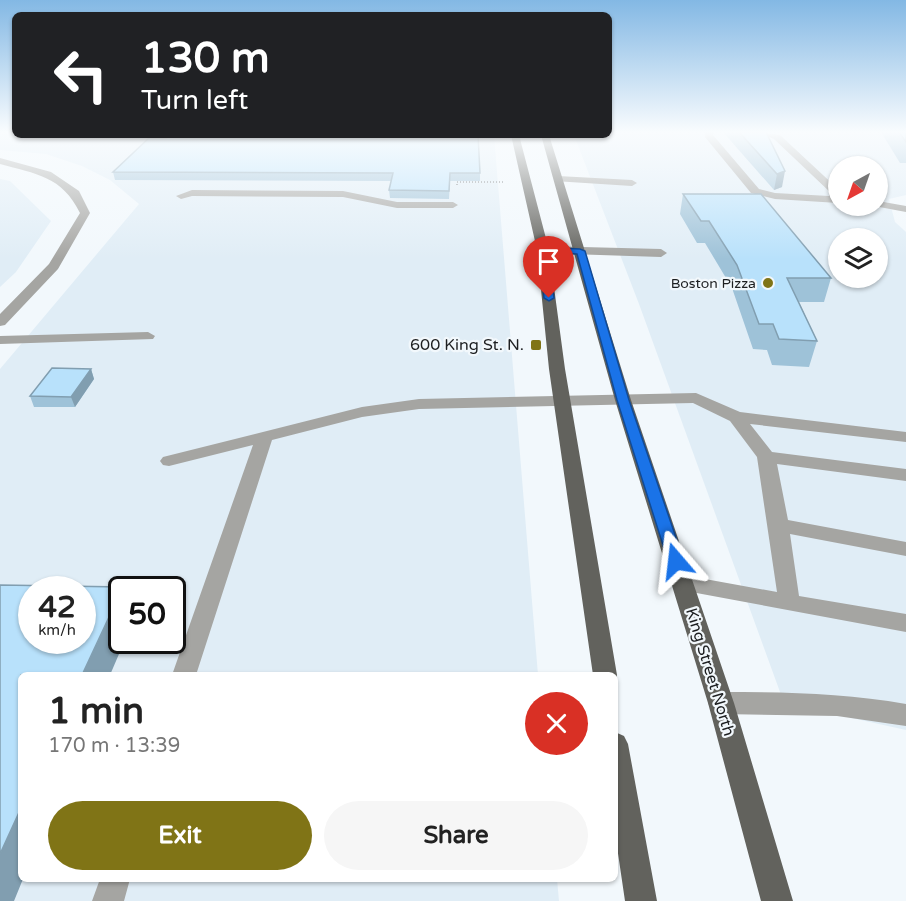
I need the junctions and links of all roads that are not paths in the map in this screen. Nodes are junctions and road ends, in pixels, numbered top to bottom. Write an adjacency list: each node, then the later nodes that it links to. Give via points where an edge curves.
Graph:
1 (48, 174): 19 (street, via 75,193 85,213 54,266)
2 (525, 174): 16 (main road)
3 (557, 174): 6 (main road, King Street North)
4 (741, 174): 10 (street, via 755,191)
5 (817, 174): 8 (street)
6 (558, 179): 7 (street); 17 (main road, King Street North)
7 (632, 183)
8 (828, 185)
9 (181, 196): 11 (street, via 343,194 397,206)
10 (828, 200)
11 (453, 205)
12 (888, 206): 14 (street)
13 (795, 209): 15 (street)
14 (906, 209)
15 (828, 211)
16 (543, 250): 17 (street); 23 (main road)
17 (580, 251): 18 (street); 22 (main road, King Street North)
18 (661, 253)
19 (0, 322)
20 (148, 336): 21 (street)
21 (0, 340)
22 (623, 400): 23 (street); 24 (street, via 696,398); 32 (main road, King Street North)
23 (563, 401): 25 (street, via 419,404 362,412); 36 (main road)
24 (736, 417): 26 (street); 27 (street)
25 (264, 438): 28 (street); 35 (street)
26 (906, 438)
27 (766, 457): 29 (street); 30 (street)
28 (169, 461)
29 (906, 475)
30 (779, 525): 31 (street); 33 (street)
31 (906, 549)
32 (683, 583): 33 (street); 37 (main road, King Street North)
33 (789, 602): 34 (street)
34 (906, 623)
35 (185, 672)
36 (605, 672)
37 (721, 703): 38 (street, via 885,710); 43 (main road, King Street North)
38 (906, 715)
39 (618, 762): 42 (main road)
40 (115, 882): 41 (street)
41 (108, 901)
42 (641, 901)
43 (777, 901)

